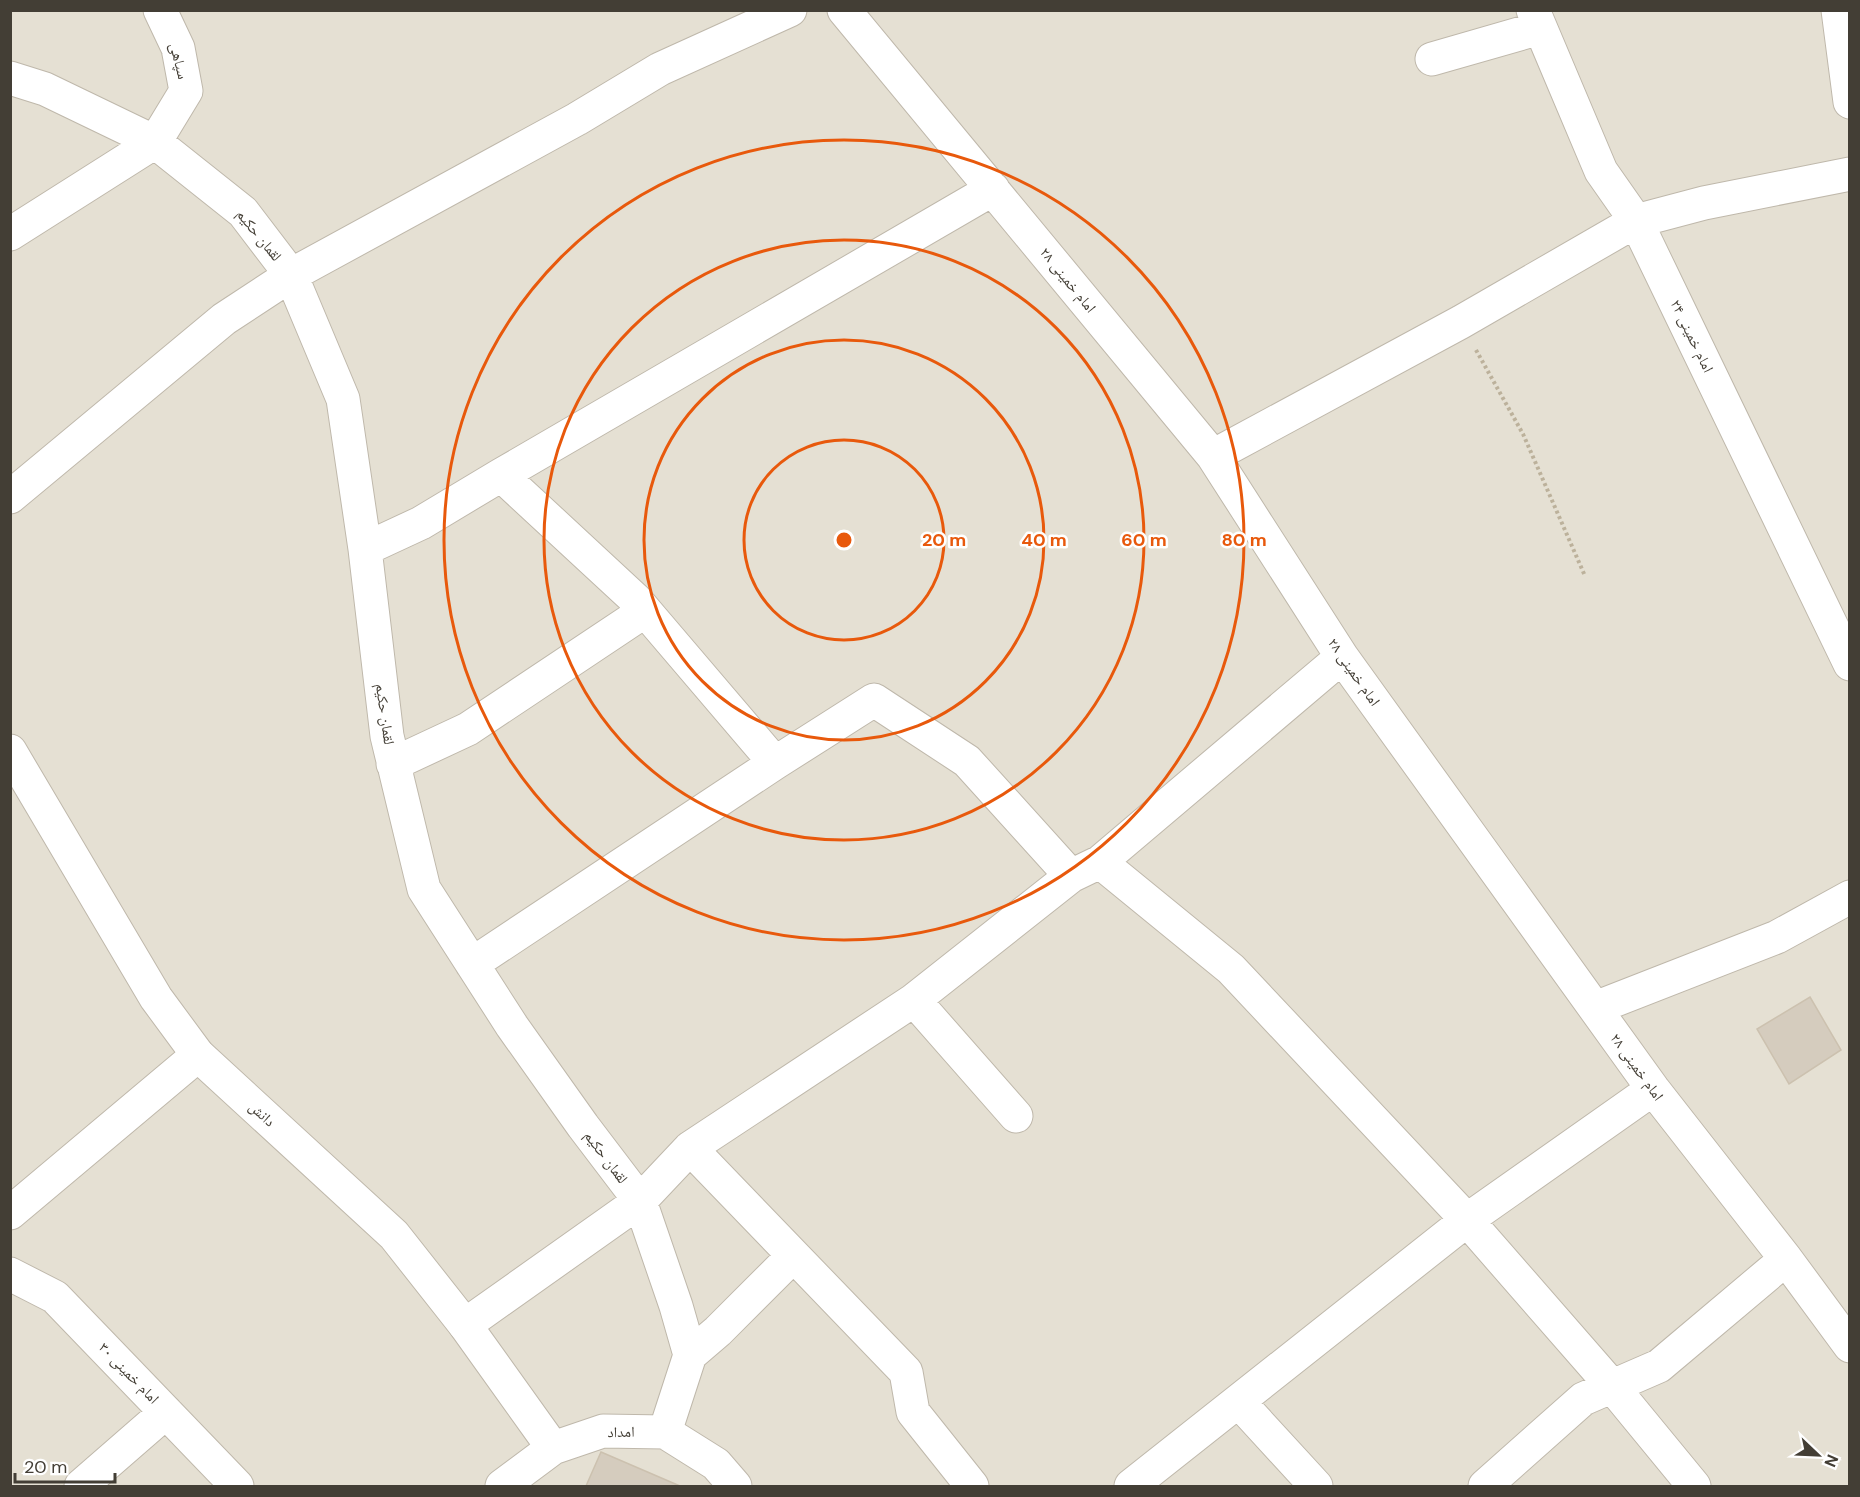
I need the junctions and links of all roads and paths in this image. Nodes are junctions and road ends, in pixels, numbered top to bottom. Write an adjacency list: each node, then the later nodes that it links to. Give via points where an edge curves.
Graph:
1 (160, 10): 9 (street, سپاهی, via 178,48 186,91)
2 (790, 10): 14 (street, via 660,69)
3 (844, 10): 11 (street, امام خمینی ۲۸)
4 (1838, 10): 8 (street)
5 (1536, 19): 6 (street); 12 (street, امام خمینی ۲۴, via 1600,171)
6 (1432, 59)
7 (10, 78): 9 (street, لقمان حکیم, via 45,89)
8 (1850, 102)
9 (155, 142): 13 (street); 14 (street, لقمان حکیم, via 243,212)
10 (1850, 174): 12 (street)
11 (993, 189): 16 (street, امام خمینی ۲۸); 17 (street)
12 (1636, 221): 15 (street); 23 (street, امام خمینی ۲۴)
13 (10, 234)
14 (291, 275): 18 (street, via 224,318); 19 (street, لقمان حکیم, via 343,399)
15 (1461, 322): 16 (street); 20 (path, via 1523,434)
16 (1213, 456): 22 (street, امام خمینی ۲۸)
17 (501, 475): 19 (street, via 422,523); 21 (street)
18 (10, 496)
19 (365, 549): 26 (street, لقمان حکیم)
20 (1585, 576)
21 (645, 611): 25 (street); 26 (street, via 468,729)
22 (1342, 657): 27 (street); 32 (street, امام خمینی ۲۸)
23 (1850, 664)
24 (10, 751): 33 (street, دانش, via 156,998)
25 (775, 763): 28 (street, via 874,700 967,761); 30 (street)
26 (393, 764): 30 (street, لقمان حکیم, via 424,888)
27 (1100, 862): 28 (street); 39 (street, via 1231,969)
28 (1071, 876): 31 (street)
29 (1850, 897): 32 (street, via 1777,937)
30 (472, 964): 37 (street, لقمان حکیم, via 518,1035)
31 (914, 1000): 35 (street); 36 (street)
32 (1595, 1008): 34 (street, امام خمینی ۲۸)
33 (198, 1055): 38 (street); 43 (street, دانش, via 394,1235)
34 (1653, 1089): 39 (street); 41 (street, امام خمینی ۲۸)
35 (1016, 1116)
36 (690, 1148): 37 (street); 40 (street)
37 (640, 1201): 43 (street); 45 (street, لقمان حکیم)
38 (10, 1212)
39 (1467, 1220): 46 (street); 47 (street)
40 (793, 1256): 45 (street); 55 (street, via 906,1372 913,1412)
41 (1786, 1259): 44 (street, امام خمینی ۲۸); 46 (street, via 1659,1366)
42 (10, 1274): 48 (street, امام خمینی ۳۰, via 55,1297)
43 (465, 1325): 50 (street, دانش)
44 (1850, 1346)
45 (690, 1355): 49 (street)
46 (1611, 1385): 58 (street, via 1583,1399); 59 (street)
47 (1239, 1402): 56 (street); 57 (street)
48 (166, 1412): 51 (street); 52 (street, امام خمینی ۳۰)
49 (665, 1432): 50 (street, امداد, via 603,1431); 54 (street, via 716,1464)
50 (553, 1448): 53 (street, امداد)
51 (81, 1486)
52 (237, 1486)
53 (502, 1486)
54 (735, 1486)
55 (972, 1486)
56 (1131, 1486)
57 (1316, 1486)
58 (1485, 1486)
59 (1694, 1486)

